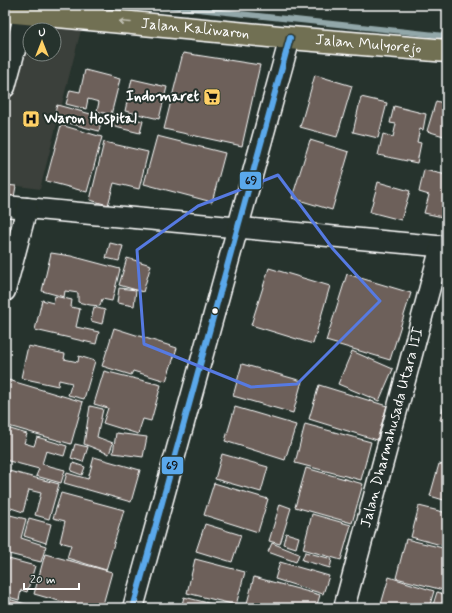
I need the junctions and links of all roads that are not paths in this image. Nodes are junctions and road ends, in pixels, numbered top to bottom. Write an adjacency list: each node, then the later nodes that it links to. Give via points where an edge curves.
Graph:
1 (15, 12): 2 (main road, Jalan Kaliwaron, one-way to 1); 3 (street)
2 (290, 38): 4 (main road, Jalan Mulyorejo); 8 (street)
3 (10, 45): 5 (street)
4 (447, 51)
5 (5, 87)
6 (5, 206): 7 (street)
7 (27, 208): 8 (street); 10 (street)
8 (237, 227): 9 (street); 11 (street)
9 (444, 247): 12 (street, Jalan Dharmahusada Utara III)
10 (5, 291)
11 (133, 608)
12 (344, 608)

